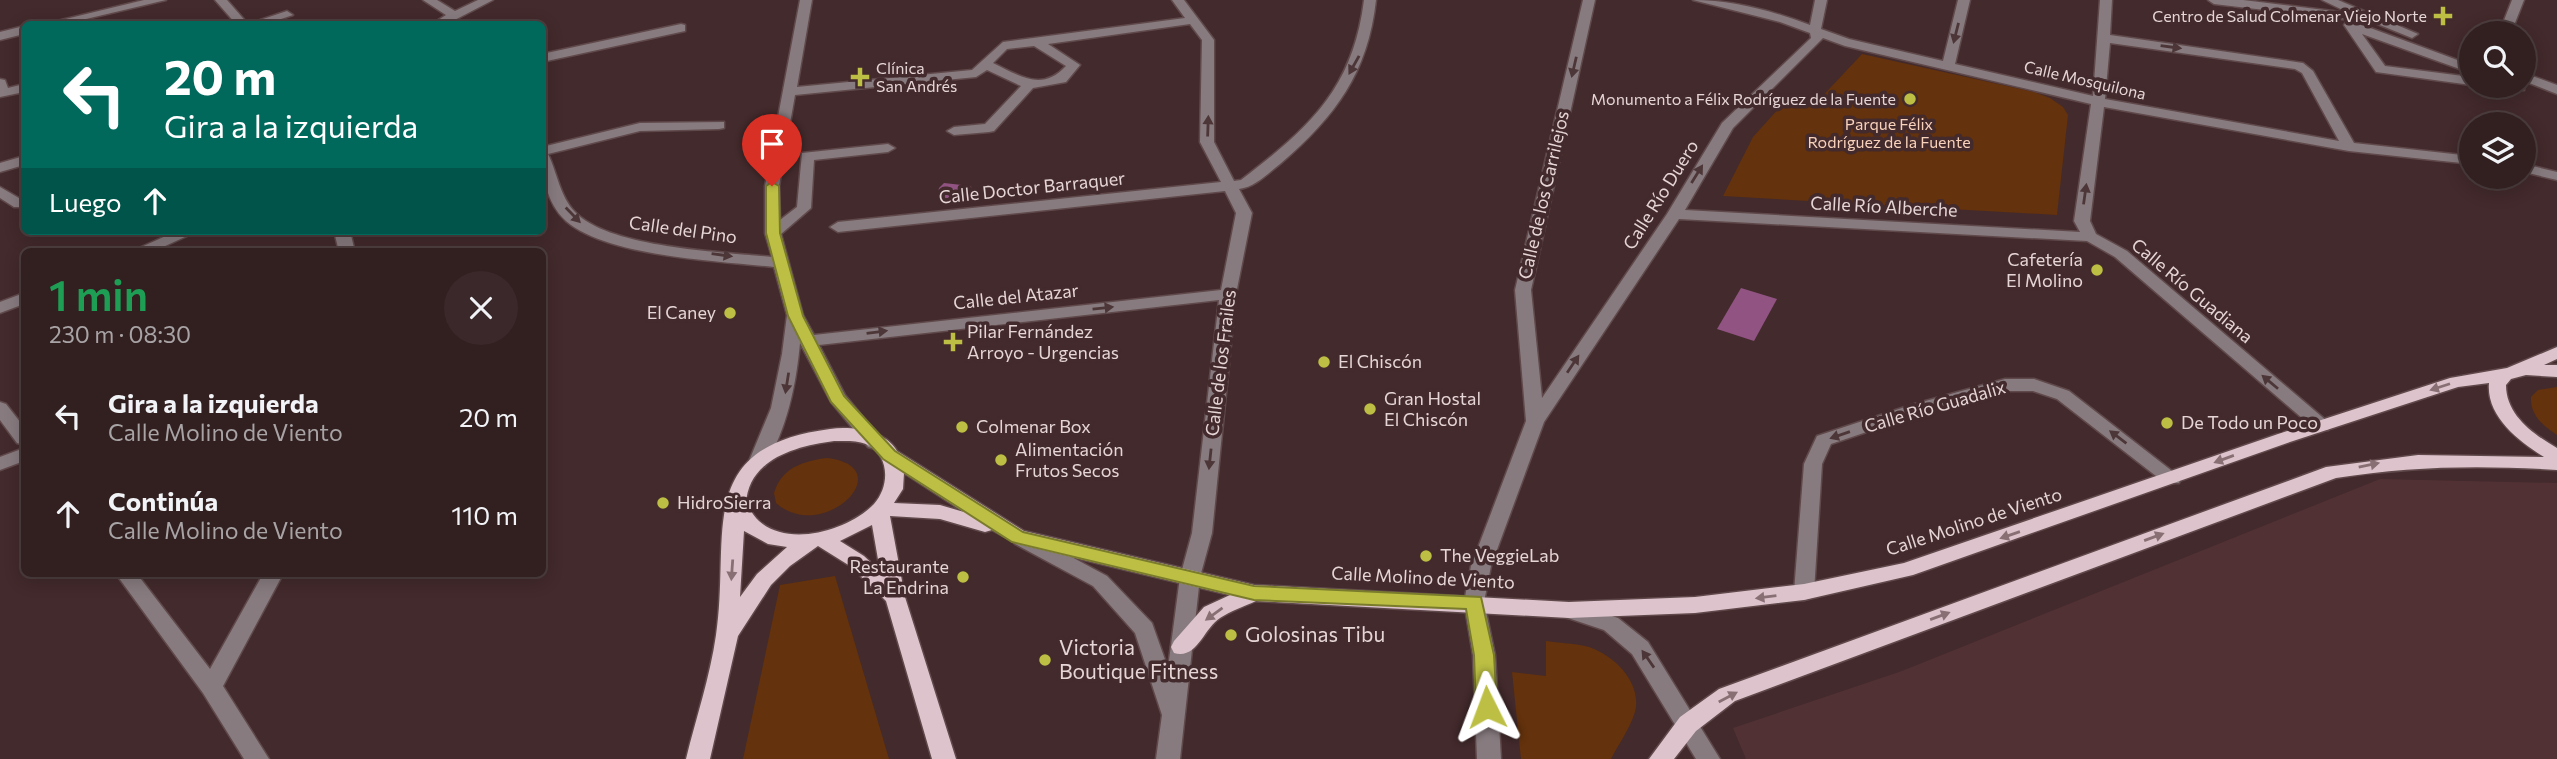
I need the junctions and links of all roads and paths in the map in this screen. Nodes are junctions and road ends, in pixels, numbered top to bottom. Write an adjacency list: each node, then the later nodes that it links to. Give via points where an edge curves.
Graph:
1 (160, 0): 16 (street)
2 (220, 0): 23 (street)
3 (429, 0): 18 (street)
4 (487, 0): 18 (street)
5 (806, 0): 44 (street)
6 (1178, 0): 19 (street, Calle de los Frailes)
7 (1370, 0): 59 (street, one-way to 59, via 1363,49 1334,102 1298,144 1245,184)
8 (1589, 0): 78 (street, Calle de los Carrilejos, one-way to 78, via 1523,290)
9 (1699, 0): 28 (street, Calle Mosquilona)
10 (1821, 0): 28 (street, Calle Río Duero)
11 (1964, 0): 37 (street, one-way to 37)
12 (2106, 0): 31 (street)
13 (2214, 0): 20 (street)
14 (2328, 0): 20 (street)
15 (2518, 0): 26 (street)
16 (109, 5): 21 (street); 22 (street)
17 (287, 15): 24 (street)
18 (454, 15): 25 (street)
19 (1194, 20): 32 (street); 59 (street, Calle de los Frailes, one-way to 19, via 1207,142 1208,40)
20 (2378, 20): 33 (street)
21 (60, 21)
22 (120, 21)
23 (239, 21)
24 (265, 21)
25 (443, 21)
26 (2510, 21)
27 (681, 28): 34 (street)
28 (1815, 29): 37 (street, Calle Mosquilona, via 1845,42); 62 (street, Calle Río Duero, one-way to 28, via 1727,126 1809,49 1817,39)
29 (21, 31): 30 (street)
30 (0, 36)
31 (2103, 38): 45 (street); 48 (street, one-way to 48, via 2298,66 2307,71)
32 (1037, 42): 35 (street, via 1003,46); 41 (street, via 1074,65 1061,79)
33 (2459, 51)
34 (546, 57)
35 (985, 64): 41 (street); 44 (street, via 976,73)
36 (2459, 65): 38 (street, via 2350,25 2381,69)
37 (1948, 66): 45 (street, Calle Mosquilona)
38 (2459, 79)
39 (2536, 82): 43 (street)
40 (0, 83): 42 (street, via 2,94)
41 (1029, 85): 47 (street, via 989,128)
42 (21, 89)
43 (2557, 90)
44 (789, 92): 64 (street, via 772,186)
45 (2098, 100): 48 (street, Calle Mosquilona); 66 (street, one-way to 45, via 2082,221)
46 (719, 125): 50 (street, Calle del Pino, via 640,127)
47 (954, 131)
48 (2349, 147): 51 (street, Calle Mosquilona)
49 (888, 148): 64 (street, via 807,156 804,208)
50 (546, 152)
51 (2459, 159)
52 (21, 161): 56 (street)
53 (546, 162): 68 (street, Calle del Pino, one-way to 68, via 571,217 595,232 626,243)
54 (2536, 167): 55 (street)
55 (2557, 167)
56 (0, 168)
57 (2536, 170): 58 (street)
58 (2557, 176)
59 (1231, 188): 63 (street, Calle Doctor Barraquer); 69 (street, Calle de los Frailes, via 1244,213)
60 (0, 191): 61 (street)
61 (19, 204)
62 (1675, 214): 66 (street, Calle Río Alberche); 78 (street, Calle Río Duero, one-way to 62)
63 (838, 227)
64 (773, 233): 68 (street)
65 (180, 235): 67 (street)
66 (2090, 237): 79 (street, Calle Río Guadiana, one-way to 66, via 2121,254)
67 (148, 248)
68 (779, 263): 72 (street)
69 (1228, 294): 73 (street, Calle del Atazar, one-way to 69); 94 (street, Calle de los Frailes, one-way to 94, via 1202,533)
70 (21, 299): 71 (street)
71 (0, 308)
72 (795, 316): 73 (street, Calle Molino de Viento); 84 (street, one-way to 84, via 787,387 775,433)
73 (809, 341): 81 (street, Calle Molino de Viento, via 837,398)
74 (2557, 352): 76 (main road, Calle Molino de Viento)
75 (2557, 371): 76 (main road, via 2524,370)
76 (2507, 375): 79 (main road, Calle Molino de Viento, one-way to 79, via 2456,382); 83 (main road, via 2494,395 2499,408 2529,438)
77 (0, 408): 80 (street)
78 (1535, 421): 99 (street, Calle de los Carrilejos, via 1481,566)
79 (2322, 426): 87 (main road, Calle Molino de Viento, one-way to 87)
80 (21, 435)
81 (882, 449): 84 (main road, via 854,436 830,434 779,447); 89 (main road, via 895,467 895,481); 90 (main road, Calle Molino de Viento)
82 (21, 455): 85 (street)
83 (2557, 456)
84 (758, 461): 88 (main road, via 737,490)
85 (0, 464)
86 (2557, 464): 105 (main road, one-way to 86, via 1727,695 2333,472 2417,460 2480,458)
87 (2172, 478): 96 (main road, Calle Molino de Viento, one-way to 96, via 1906,570); 96 (street, Calle Río Guadalix, one-way to 96, via 2063,395 2034,385 2005,385 1917,409 1824,440 1813,464)
88 (736, 505): 91 (main road, via 743,521 759,534 782,541); 101 (main road, one-way to 101)
89 (879, 509): 90 (main road, Calle Molino de Viento, via 940,512); 91 (main road, via 854,527); 98 (main road)
90 (1010, 534): 94 (main road, Calle Molino de Viento); 95 (street, Calle Molino de Viento)
91 (816, 540): 98 (main road, via 857,561); 101 (main road, via 781,561 755,587)
92 (128, 577): 103 (street)
93 (271, 577): 103 (street)
94 (1190, 577): 97 (main road, Calle Molino de Viento); 102 (street, Calle de los Frailes)
95 (1100, 581): 104 (street, Calle de los Frailes, via 1144,629)
96 (1804, 592): 100 (main road, Calle Molino de Viento, one-way to 100, via 1695,605)
97 (1254, 593): 99 (main road, Calle Molino de Viento); 102 (main road, Calle Molino de Viento, one-way to 102, via 1211,613)
98 (895, 597): 108 (main road)
99 (1474, 603): 100 (main road, Calle Molino de Viento); 110 (street, Calle de los Carrilejos, via 1484,655)
100 (1569, 610): 105 (street, one-way to 100, via 1640,648 1611,624)
101 (727, 636): 107 (main road)
102 (1182, 647): 104 (street, Calle de los Frailes)
103 (211, 687): 106 (street)
104 (1174, 718): 109 (street, Calle de los Frailes)
105 (1688, 724): 111 (main road); 112 (street)
106 (257, 759)
107 (698, 759)
108 (944, 759)
109 (1168, 759)
110 (1489, 759)
111 (1661, 759)
112 (1708, 759)

